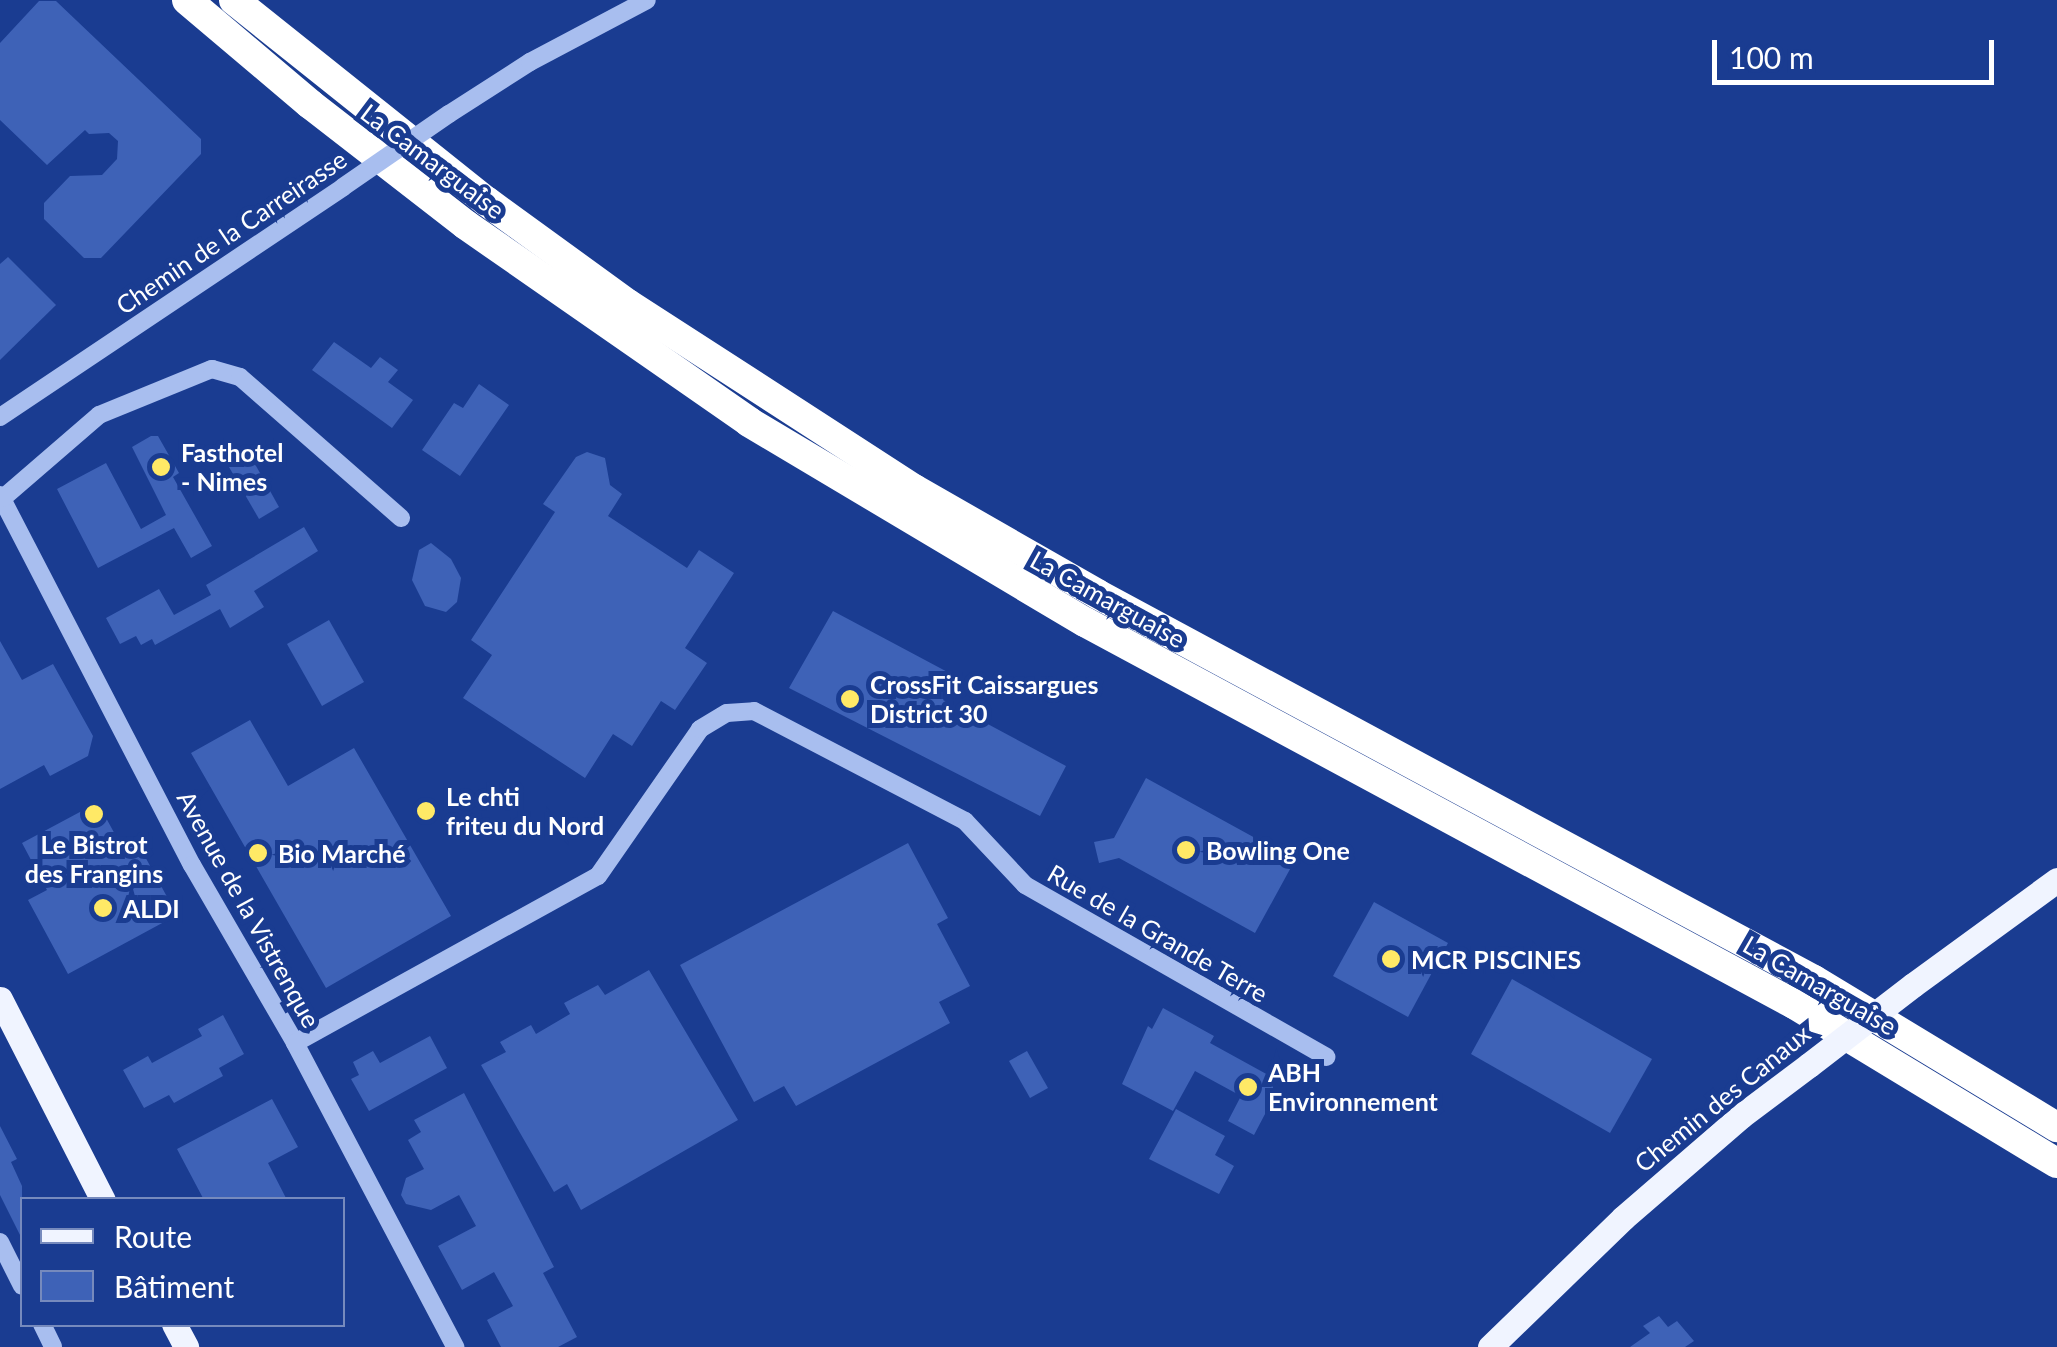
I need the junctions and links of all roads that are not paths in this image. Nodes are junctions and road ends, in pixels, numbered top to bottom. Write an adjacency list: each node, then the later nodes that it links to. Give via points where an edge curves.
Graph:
1 (186, 0): 12 (highway, La Camarguaise, via 466,225 814,463 1085,622 1794,1004)
2 (234, 0): 11 (highway, La Camarguaise, via 486,201 628,304 914,489 1798,971)
3 (647, 0): 4 (street, Chemin de la Carreirasse, bridge, via 448,114)
4 (0, 417)
5 (2, 496): 6 (street, via 99,415 212,369 240,377); 9 (street, Avenue de la Vistrenque, via 192,865)
6 (401, 518)
7 (2057, 880): 17 (main road, Chemin des Canaux, bridge, via 1741,1116)
8 (0, 999): 13 (main road)
9 (295, 1043): 10 (street, Rue de la Grande Terre, via 598,876 700,729 727,713 754,711 965,821 1025,885); 16 (street, Avenue de la Vistrenque)
10 (1326, 1057)
11 (2057, 1127)
12 (2057, 1162)
13 (101, 1197)
14 (0, 1242): 15 (street)
15 (20, 1282)
16 (455, 1347)
17 (1490, 1347)

